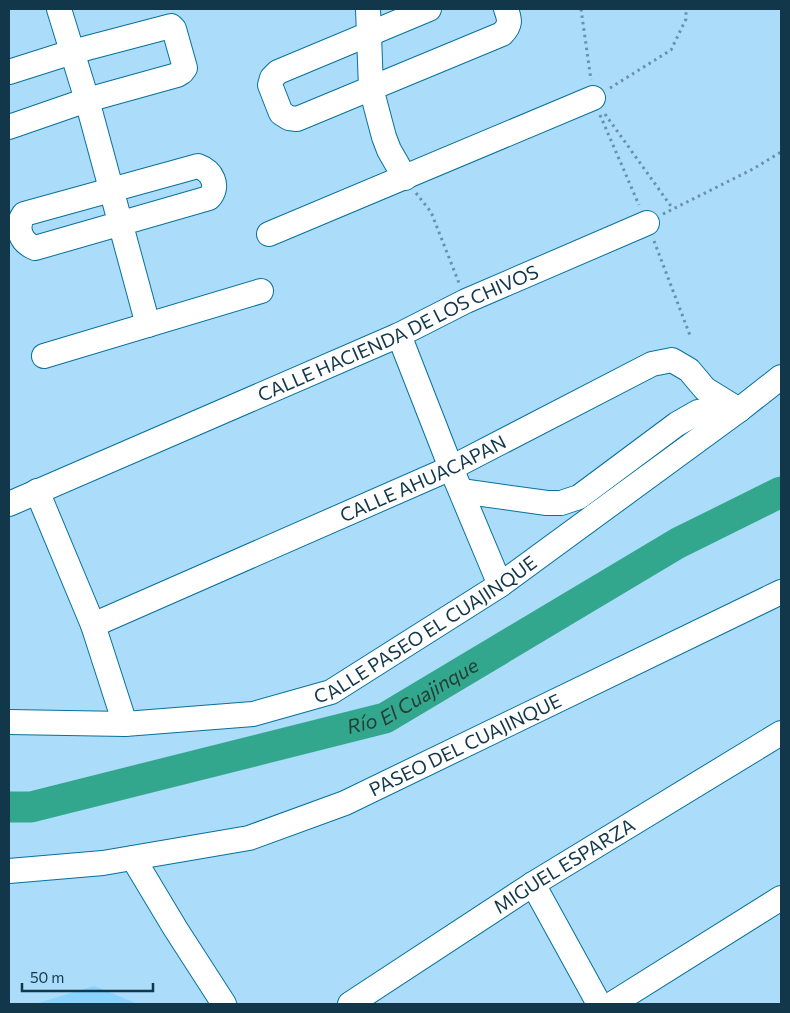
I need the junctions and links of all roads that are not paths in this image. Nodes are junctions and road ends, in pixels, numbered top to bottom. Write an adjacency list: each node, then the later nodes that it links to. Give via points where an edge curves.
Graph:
1 (59, 9): 6 (street)
2 (368, 9): 5 (street)
3 (428, 9): 5 (street)
4 (506, 9): 8 (street, via 510,21 502,34)
5 (370, 33): 8 (street); 8 (street, via 278,72 270,85 281,113 297,119)
6 (72, 52): 7 (street); 10 (street); 10 (street, via 166,26 174,29 185,68 182,72)
7 (9, 72)
8 (370, 88): 12 (street, via 389,150)
9 (593, 98): 12 (street)
10 (87, 100): 11 (street); 13 (street)
11 (9, 127)
12 (405, 178): 16 (street)
13 (112, 189): 15 (street); 15 (street, via 24,214 19,226 23,240 35,248); 15 (street, via 198,166 211,173 215,187 210,198)
14 (647, 222): 19 (street, CALLE HACIENDA DE LOS CHIVOS, via 466,301)
15 (121, 224): 18 (street)
16 (269, 234)
17 (261, 291): 18 (street)
18 (148, 325): 20 (street)
19 (399, 335): 23 (street); 25 (street, CALLE HACIENDA DE LOS CHIVOS)
20 (44, 356)
21 (781, 377): 22 (street, CALLE PASEO EL CUAJINQUE)
22 (739, 410): 23 (street, CALLE AHUACAPAN, via 705,389 689,370 672,360 652,364); 24 (street, via 698,412 676,424 579,498 547,503); 27 (street, CALLE PASEO EL CUAJINQUE)
23 (451, 468): 24 (street); 29 (street, CALLE AHUACAPAN)
24 (460, 490): 27 (street)
25 (38, 491): 26 (street, CALLE HACIENDA DE LOS CHIVOS); 29 (street)
26 (9, 504)
27 (500, 585): 31 (street, CALLE PASEO EL CUAJINQUE, via 331,692 253,714)
28 (781, 592): 33 (street, PASEO DEL CUAJINQUE, via 345,803 249,838)
29 (93, 625): 31 (street)
30 (9, 722): 31 (street, CALLE PASEO EL CUAJINQUE)
31 (125, 724)
32 (781, 733): 35 (street, MIGUEL ESPARZA)
33 (133, 858): 34 (street, PASEO DEL CUAJINQUE); 37 (street)
34 (9, 871)
35 (533, 884): 38 (street, MIGUEL ESPARZA); 39 (street)
36 (781, 898): 40 (street)
37 (224, 1004)
38 (350, 1004)
39 (599, 1004)
40 (612, 1004)

